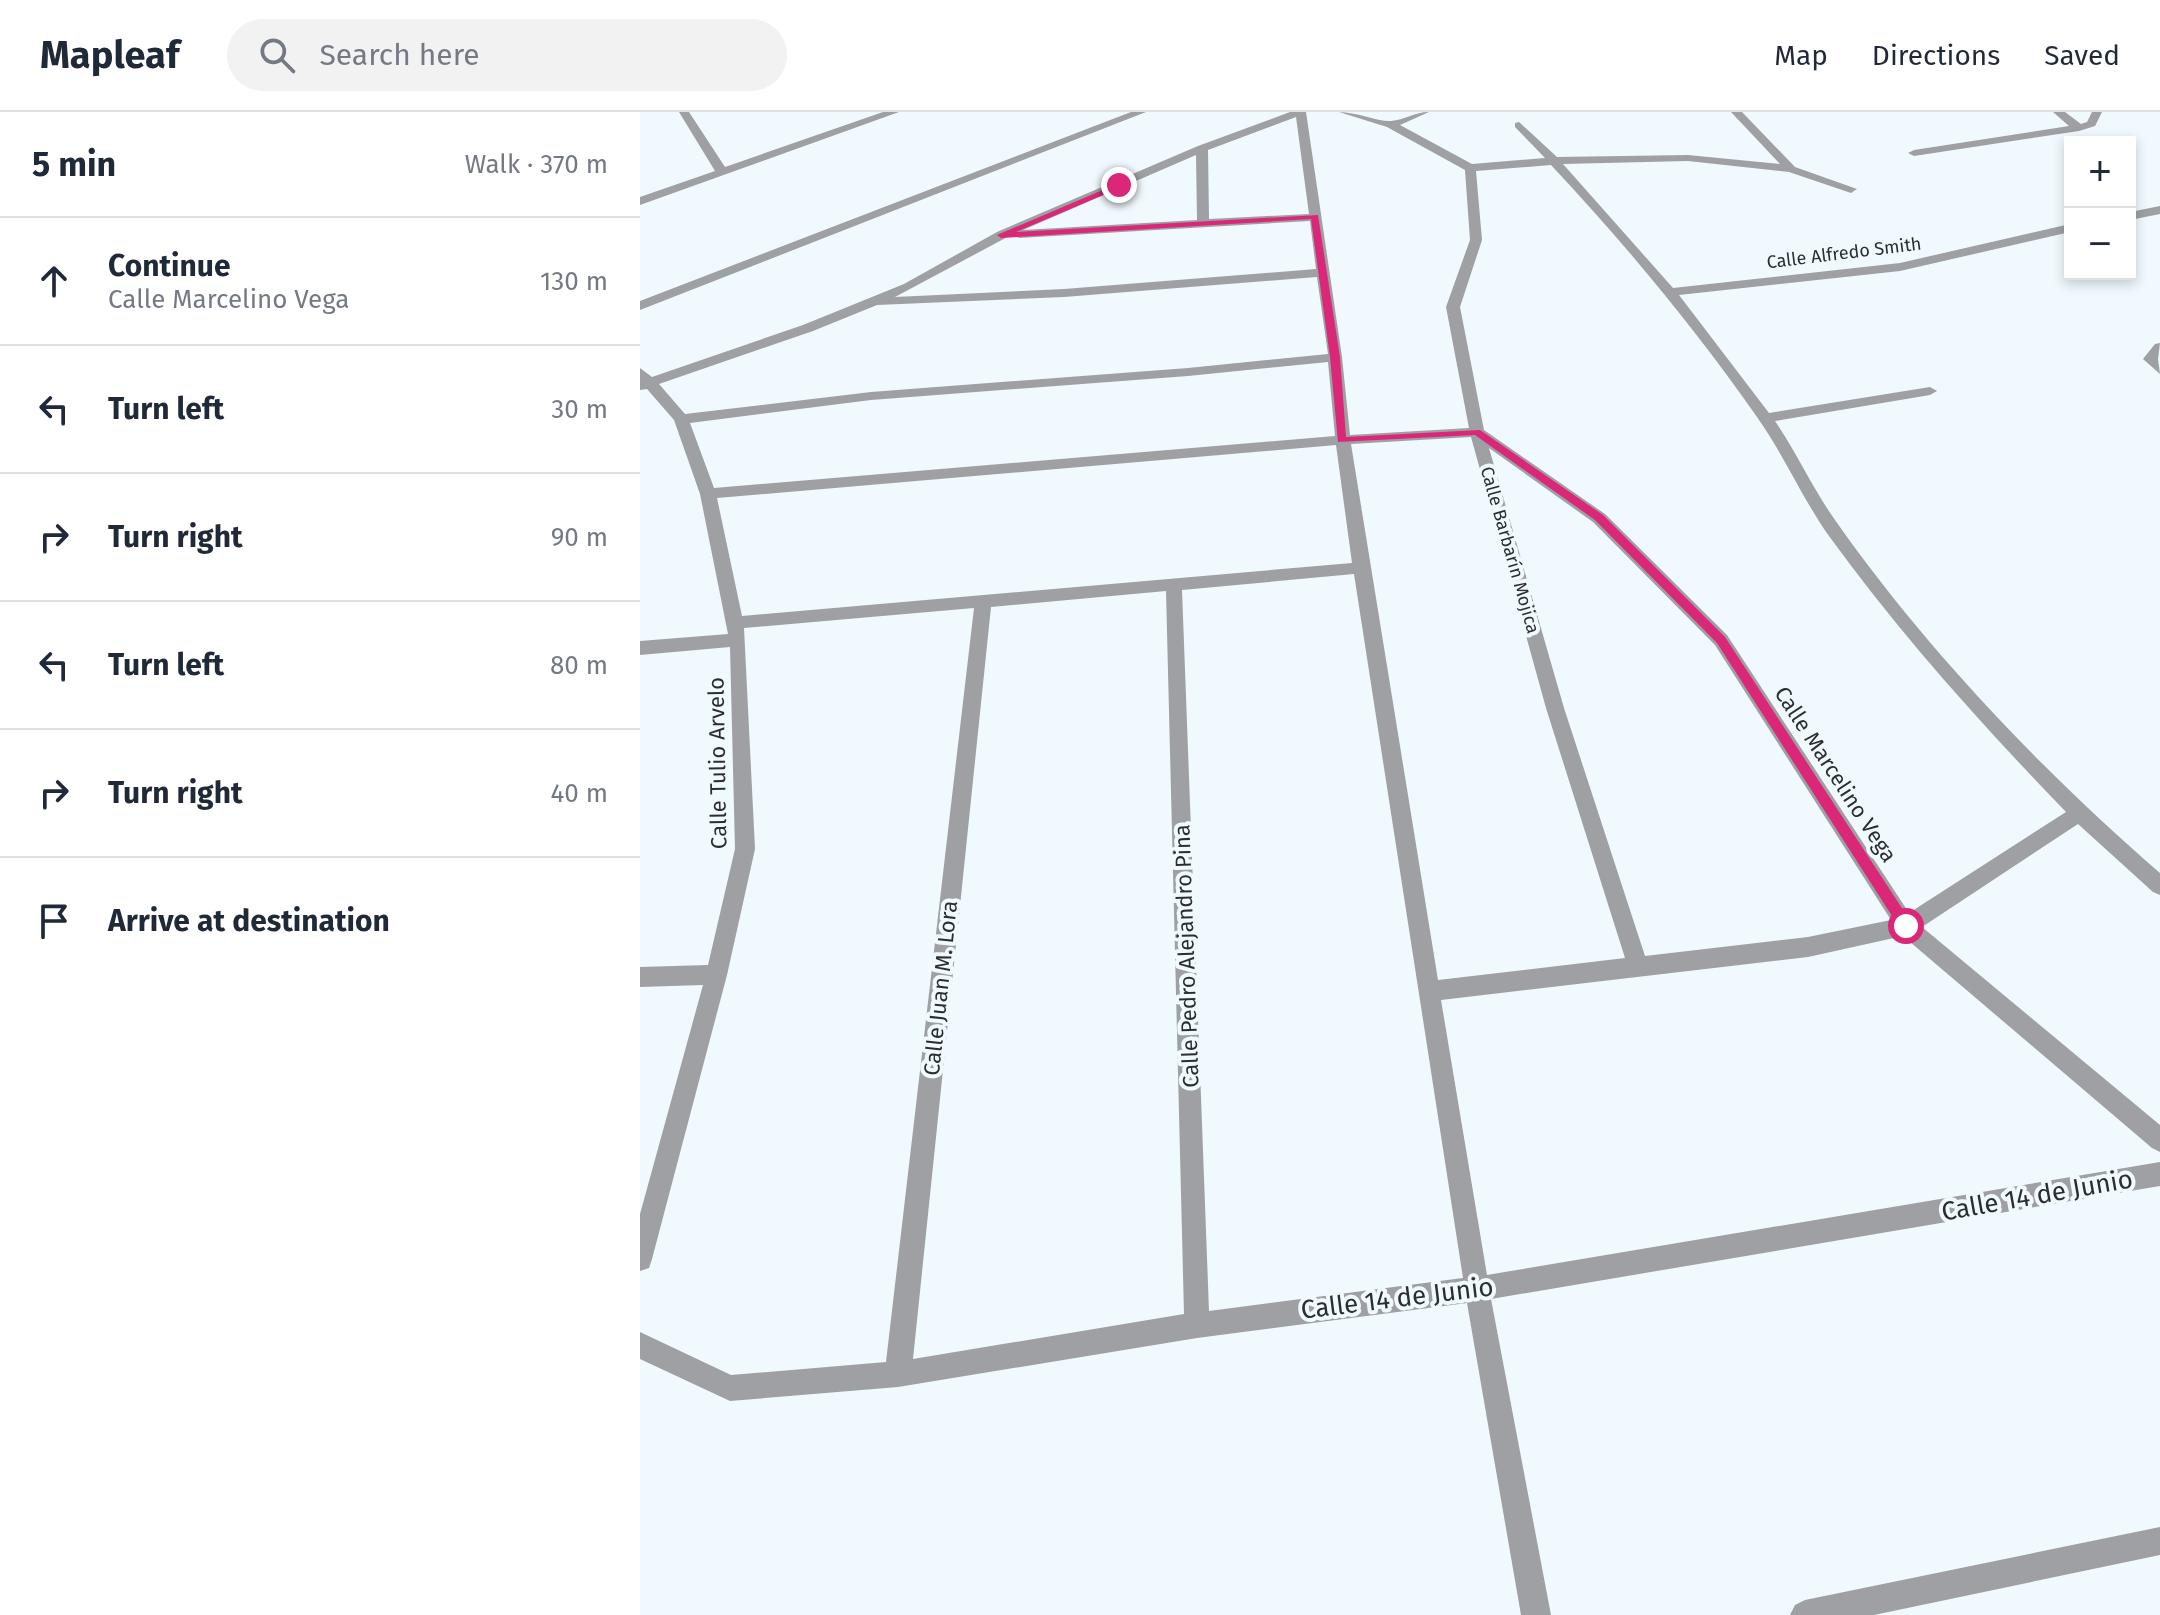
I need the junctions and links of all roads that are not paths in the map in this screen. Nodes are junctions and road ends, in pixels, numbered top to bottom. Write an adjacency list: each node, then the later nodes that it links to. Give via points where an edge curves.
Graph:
1 (684, 112): 18 (street)
2 (1141, 112): 30 (street)
3 (1300, 112): 13 (street); 23 (street)
4 (1344, 112): 10 (street)
5 (1424, 112): 10 (street)
6 (1736, 112): 17 (street)
7 (2058, 112): 12 (street)
8 (2097, 112): 12 (street, via 2091,124)
9 (888, 113): 18 (street)
10 (1391, 125): 16 (street)
11 (1519, 125): 15 (street)
12 (2079, 128): 14 (street)
13 (1202, 148): 24 (street); 26 (street)
14 (1914, 153)
15 (1555, 161): 16 (street); 17 (street, via 1688,158); 28 (street)
16 (1470, 168): 38 (street, Calle Barbarín Mojica, via 1476,240 1453,307)
17 (1791, 169): 19 (street)
18 (722, 172): 20 (street)
19 (1851, 189)
20 (640, 201)
21 (2160, 210): 22 (street)
22 (2136, 215)
23 (1315, 217): 24 (street); 27 (street)
24 (1203, 223): 26 (street)
25 (2064, 229): 28 (street, Calle Alfredo Smith, via 1900,267)
26 (1001, 235): 29 (street, via 909,287)
27 (1321, 273): 29 (street); 32 (street)
28 (1668, 292): 36 (street)
29 (868, 303): 34 (street, via 808,328)
30 (640, 306)
31 (2160, 347): 33 (street, via 2150,359)
32 (1335, 357): 37 (street, via 871,396); 39 (street)
33 (2160, 370)
34 (643, 380): 37 (street, Calle Tulio Arvelo)
35 (1930, 391): 36 (street)
36 (1766, 418): 46 (street, via 1835,532 1949,672)
37 (681, 419): 40 (street, Calle Tulio Arvelo)
38 (1477, 432): 39 (street); 48 (street, Calle Marcelino Vega, via 1599,518 1721,640); 49 (street, Calle Barbarín Mojica, via 1555,708)
39 (1341, 440): 40 (street); 41 (street)
40 (708, 494): 44 (street, Calle Tulio Arvelo)
41 (1361, 568): 42 (street); 52 (street)
42 (1174, 586): 43 (street); 57 (street, Calle Pedro Alejandro Pina)
43 (983, 601): 44 (street); 59 (street, Calle Juan M. Lora)
44 (736, 632): 45 (street); 50 (street, Calle Tulio Arvelo, via 745,849)
45 (640, 648)
46 (2078, 814): 47 (street); 48 (street)
47 (2160, 886)
48 (1906, 926): 49 (street, via 1808,947); 53 (street, Calle Marcelino Vega)
49 (1638, 966): 52 (street)
50 (716, 975): 51 (street); 55 (street, Calle Tulio Arvelo)
51 (640, 977)
52 (1429, 991): 56 (street)
53 (2160, 1140)
54 (2160, 1174): 56 (street, Calle 14 de Junio)
55 (640, 1259)
56 (1477, 1289): 57 (street, Calle 14 de Junio); 61 (street)
57 (1197, 1325): 59 (street, Calle 14 de Junio)
58 (640, 1345): 59 (street, Calle 14 de Junio, via 730,1388)
59 (898, 1374)
60 (2160, 1541): 62 (street)
61 (1536, 1615)
62 (1805, 1615)

